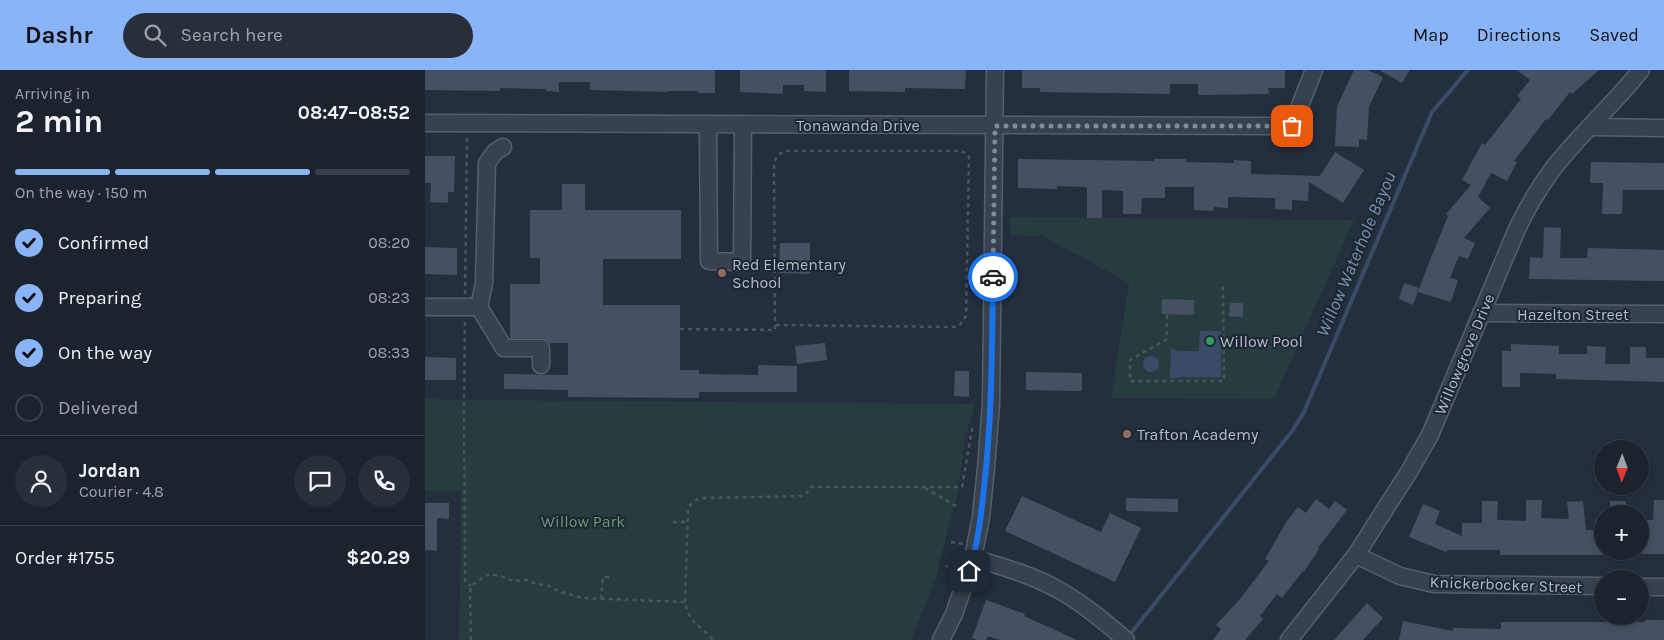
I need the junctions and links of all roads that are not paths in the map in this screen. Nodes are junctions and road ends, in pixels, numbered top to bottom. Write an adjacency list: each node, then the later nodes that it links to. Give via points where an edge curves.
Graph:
1 (995, 70): 7 (street)
2 (1314, 70): 7 (street, Tonawanda Drive, via 1292,126)
3 (1641, 70): 8 (street, Willowgrove Drive)
4 (425, 122): 5 (street, Tonawanda Drive)
5 (708, 124): 6 (street, Tonawanda Drive); 6 (street, via 709,261 743,262)
6 (743, 124): 7 (street, Tonawanda Drive)
7 (995, 126): 16 (street, via 991,404 981,516)
8 (1591, 127): 9 (street); 13 (street, Willowgrove Drive, via 1553,169 1527,208)
9 (1664, 128)
10 (503, 147): 12 (street, via 487,163 484,283)
11 (425, 307): 12 (street)
12 (469, 307): 15 (street, via 504,348 541,348)
13 (1481, 313): 14 (street, Hazelton Street); 17 (street, Willowgrove Drive, via 1430,435)
14 (1664, 314)
15 (541, 365)
16 (970, 551): 21 (street, via 954,614); 22 (street, via 1064,593)
17 (1356, 555): 18 (street, Knickerbocker Street, via 1399,576 1433,584); 23 (street, Willowgrove Drive)
18 (1594, 586)
19 (1649, 586): 20 (street)
20 (1664, 587)
21 (941, 640)
22 (1126, 640)
23 (1289, 640)

